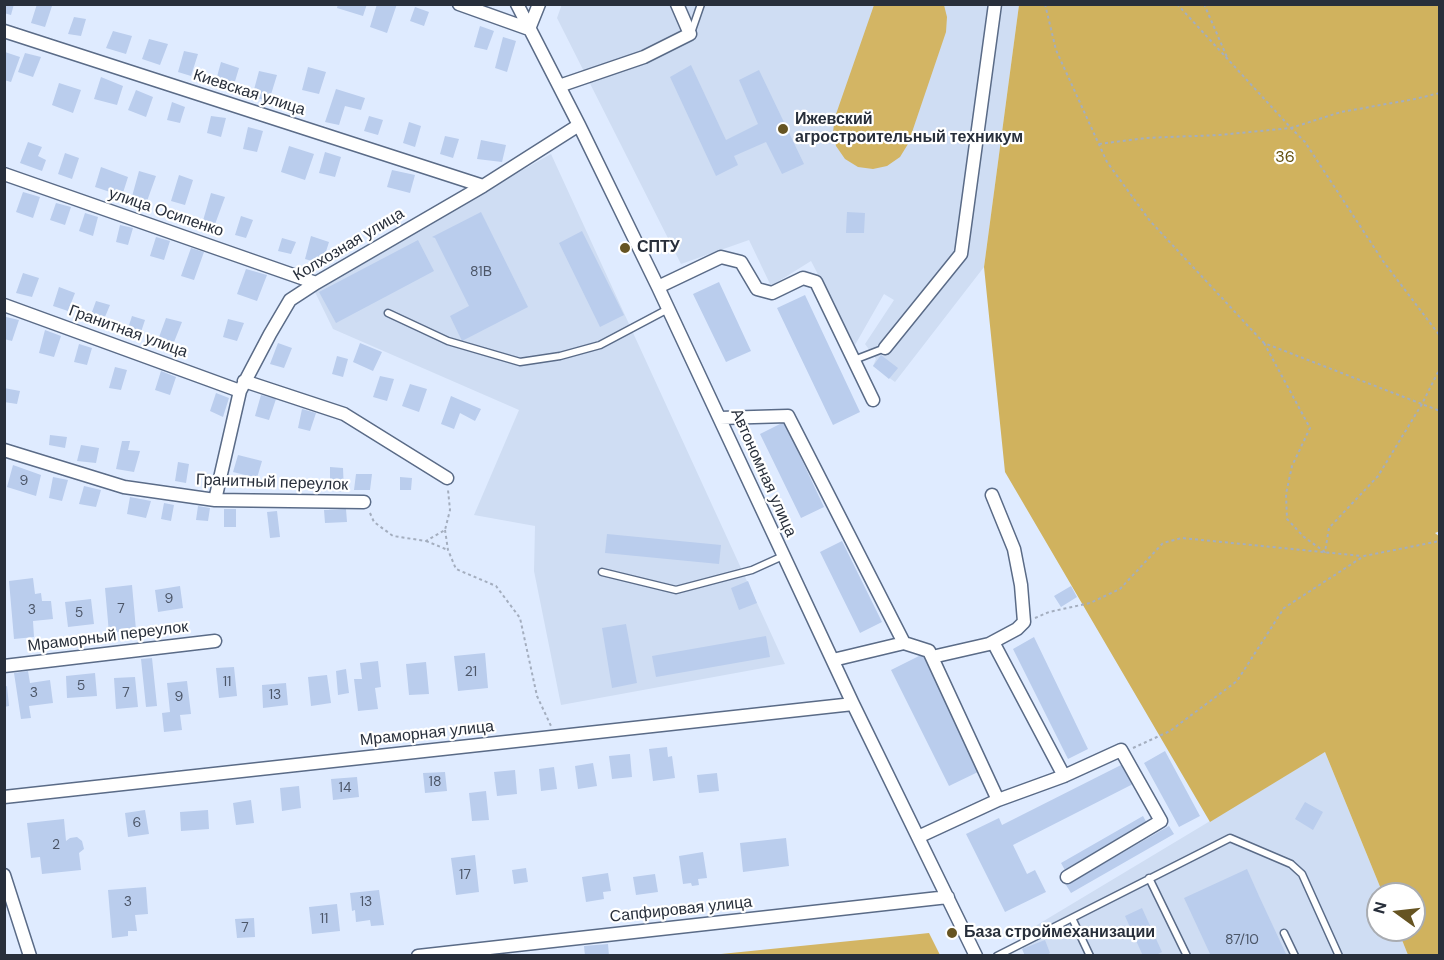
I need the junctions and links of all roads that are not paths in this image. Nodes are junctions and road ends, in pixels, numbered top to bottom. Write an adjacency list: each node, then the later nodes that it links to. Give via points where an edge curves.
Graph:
1 (459, 4): 7 (street)
2 (517, 4): 7 (street, Автономная улица)
3 (539, 4): 7 (street)
4 (677, 4): 9 (street)
5 (702, 4): 9 (lane)
6 (995, 4): 19 (street, via 961,254)
7 (529, 29): 10 (street, Автономная улица)
8 (4, 31): 13 (street, Киевская улица)
9 (690, 34): 10 (street, via 644,57)
10 (559, 86): 11 (street, Автономная улица)
11 (579, 125): 13 (street, Колхозная улица); 15 (street, Автономная улица)
12 (4, 174): 14 (street, улица Осипенко)
13 (483, 186): 14 (street, Колхозная улица)
14 (316, 283): 21 (street, Колхозная улица, via 290,300)
15 (658, 287): 17 (street, Автономная улица); 20 (street, via 721,257 741,262 757,289 772,293 803,278 816,282)
16 (4, 305): 21 (street, Гранитная улица)
17 (668, 309): 18 (lane, via 600,345 520,362 448,341); 23 (street, Автономная улица)
18 (388, 313)
19 (885, 348): 20 (lane)
20 (854, 360): 22 (street)
21 (242, 386): 25 (street, Гранитная улица, via 344,414); 27 (street, Колхозная улица)
22 (873, 400)
23 (720, 418): 29 (street, Автономная улица); 32 (street, via 788,416)
24 (4, 450): 27 (street, Гранитный переулок, via 124,487)
25 (447, 478)
26 (992, 495): 33 (street, via 1014,549 1024,622)
27 (215, 501): 28 (street, Гранитный переулок)
28 (364, 502)
29 (783, 556): 30 (lane, via 752,570 676,590); 35 (street, Автономная улица)
30 (602, 572)
31 (215, 641): 36 (street, Мраморный переулок)
32 (904, 642): 34 (street, via 929,651); 35 (street)
33 (993, 642): 34 (street); 38 (street)
34 (932, 657): 40 (street)
35 (833, 660): 37 (street, Автономная улица)
36 (4, 666)
37 (853, 704): 39 (street, Мраморная улица); 41 (street, Автономная улица)
38 (1064, 776): 40 (street); 43 (street, via 1121,750 1161,821)
39 (4, 797)
40 (998, 800): 41 (street)
41 (918, 837): 45 (street, Автономная улица)
42 (4, 875): 48 (street)
43 (1067, 877)
44 (1149, 878): 46 (lane); 53 (lane); 55 (lane, via 1230,838 1292,864 1302,873)
45 (948, 897): 49 (street, Сапфировая улица); 50 (street, Автономная улица)
46 (1071, 918): 51 (lane); 52 (lane)
47 (1284, 933): 54 (lane)
48 (30, 956)
49 (418, 956)
50 (976, 956)
51 (997, 956)
52 (1090, 956)
53 (1187, 956)
54 (1295, 956)
55 (1340, 956)

